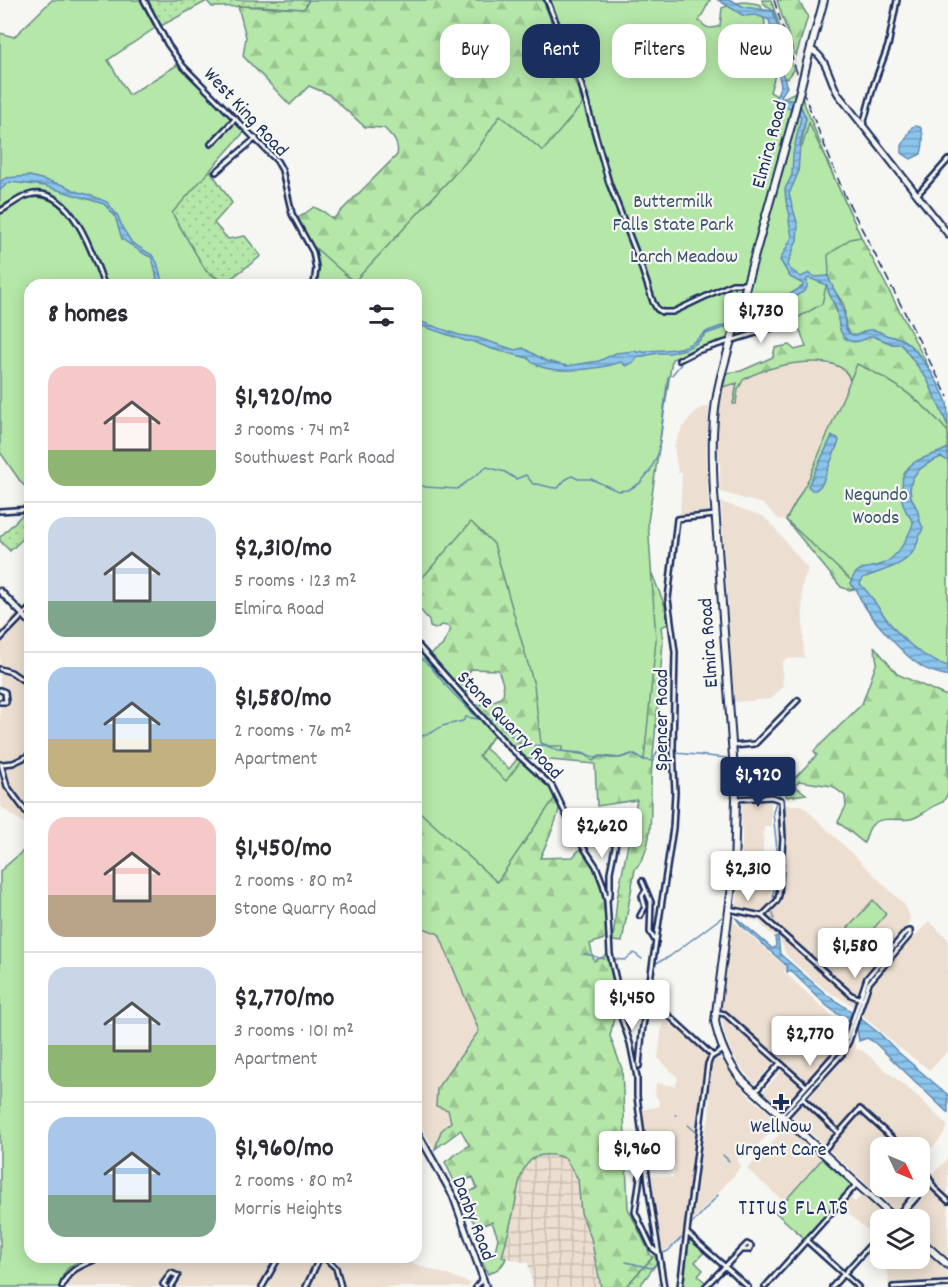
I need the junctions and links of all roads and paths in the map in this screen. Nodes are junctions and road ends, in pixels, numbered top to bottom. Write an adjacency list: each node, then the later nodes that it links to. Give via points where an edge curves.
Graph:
1 (144, 0): 6 (street, West King Road, via 183,66)
2 (547, 0): 17 (street, via 581,84 609,183 657,309 675,311 732,284)
3 (824, 0): 5 (highway, Elmira Road)
4 (897, 0): 7 (street, via 888,46)
5 (811, 50): 7 (main road, via 820,55 833,86); 17 (highway, Elmira Road, bridge)
6 (236, 118): 8 (street, West King Road); 9 (street)
7 (863, 126): 12 (main road)
8 (256, 138): 11 (street); 16 (street, West King Road, via 282,170 292,214 313,252)
9 (212, 144)
10 (948, 160): 12 (street)
11 (216, 172)
12 (917, 195): 14 (main road)
13 (0, 211): 15 (street, via 28,195 53,197 70,214 90,245)
14 (948, 234)
15 (102, 279)
16 (315, 279)
17 (746, 284): 19 (highway, Elmira Road)
18 (786, 324): 19 (street)
19 (730, 343): 20 (street); 23 (highway, Elmira Road, via 713,416)
20 (679, 360)
21 (24, 509): 22 (street)
22 (0, 511)
23 (715, 515): 33 (highway, Elmira Road); 45 (street, Spencer Road, via 677,519 668,599 675,652 675,803)
24 (0, 591): 25 (main road)
25 (23, 615): 26 (street)
26 (0, 639)
27 (422, 650): 41 (street, Stone Quarry Road, via 500,739 552,786 596,866)
28 (0, 669): 29 (street)
29 (24, 681)
30 (0, 690): 32 (street, via 5,692 6,702)
31 (798, 700): 33 (street, via 755,744)
32 (0, 702)
33 (731, 746): 36 (highway, Elmira Road)
34 (24, 758): 35 (street)
35 (1, 764): 37 (street, via 7,786)
36 (736, 800): 42 (highway, Elmira Road, via 736,852); 44 (street, via 781,800 779,895)
37 (24, 810)
38 (619, 827): 41 (street)
39 (642, 881): 40 (street)
40 (646, 890): 43 (street, via 642,896 645,907); 45 (street, via 652,906 650,932)
41 (607, 900): 61 (street, Stone Quarry Road, via 610,954 637,1073)
42 (729, 909): 44 (street); 48 (highway, Elmira Road)
43 (639, 916)
44 (762, 916): 47 (street, via 851,995)
45 (656, 942): 46 (street, Spencer Road)
46 (647, 999): 50 (street); 52 (street, Spencer Road)
47 (861, 999): 47 (street, via 871,981 910,936 910,931 873,969); 53 (street, via 841,1047)
48 (715, 1012): 49 (highway, Elmira Road); 51 (street, via 725,1014)
49 (723, 1050): 50 (street); 54 (highway, Elmira Road)
50 (713, 1056): 67 (street, via 707,1071)
51 (780, 1063): 53 (street); 54 (street)
52 (639, 1066)
53 (808, 1088): 55 (street); 56 (street)
54 (755, 1092): 56 (highway, Elmira Road)
55 (802, 1098): 56 (street); 57 (street)
56 (782, 1117): 60 (highway, Elmira Road)
57 (838, 1133): 58 (street, via 860,1109); 60 (street)
58 (891, 1137)
59 (422, 1141): 80 (main road, Danby Road, via 453,1196)
60 (822, 1152): 63 (highway, Elmira Road)
61 (645, 1158): 72 (street); 72 (street, via 635,1212)
62 (931, 1181): 64 (street); 66 (street)
63 (857, 1184): 65 (highway, Elmira Road); 68 (street)
64 (948, 1201)
65 (884, 1209)
66 (906, 1209)
67 (687, 1233): 78 (street); 90 (street)
68 (807, 1240): 79 (street); 93 (street)
69 (870, 1245): 79 (street)
70 (930, 1249): 77 (highway)
71 (741, 1250): 78 (street)
72 (657, 1252): 89 (street)
73 (87, 1263): 82 (street, via 74,1269)
74 (276, 1263): 84 (street)
75 (319, 1263): 85 (street)
76 (330, 1263): 86 (street, via 336,1268)
77 (948, 1265)
78 (726, 1266): 91 (street); 92 (street)
79 (844, 1274): 94 (street); 95 (street)
80 (483, 1278): 87 (street); 88 (main road, Danby Road)
81 (948, 1284): 96 (street)
82 (62, 1287)
83 (168, 1287): 83 (street, via 163,1284 171,1273 178,1276)
84 (262, 1287)
85 (306, 1287)
86 (341, 1287)
87 (476, 1287)
88 (486, 1287)
89 (664, 1287)
90 (680, 1287)
91 (705, 1287)
92 (748, 1287)
93 (765, 1287)
94 (832, 1287)
95 (858, 1287)
96 (893, 1287)

